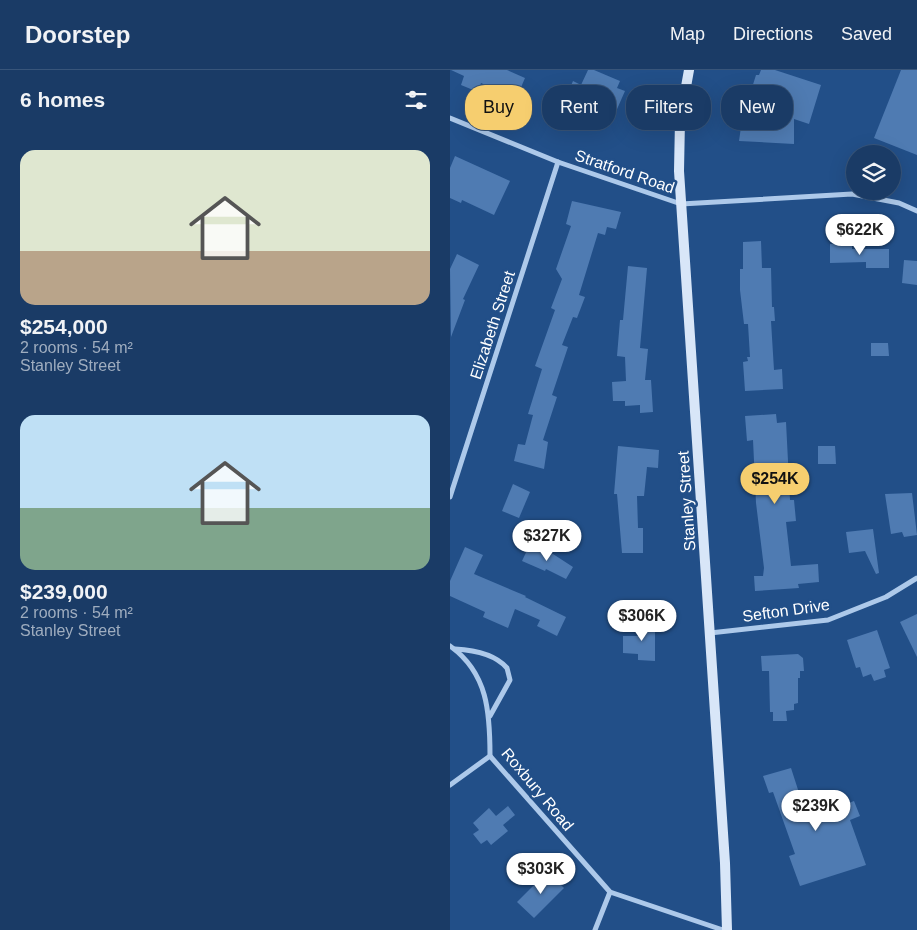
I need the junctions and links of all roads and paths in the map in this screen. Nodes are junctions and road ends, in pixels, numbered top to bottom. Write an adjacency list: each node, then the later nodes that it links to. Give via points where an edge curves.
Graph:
1 (689, 70): 4 (main road, Stanley Street, via 680,127)
2 (450, 118): 3 (street, Stratford Road)
3 (558, 162): 4 (street, Stratford Road); 6 (street, Elizabeth Street)
4 (681, 204): 5 (street, Stratford Road, via 852,194 899,203); 8 (main road, Stanley Street)
5 (917, 211)
6 (450, 497)
7 (917, 578): 8 (street, Sefton Drive, via 886,597 828,620)
8 (710, 632): 16 (main road, Stanley Street)
9 (453, 648): 10 (street, Roxbury Road, via 473,669 484,691); 10 (street, Roxbury Road, via 472,650 507,668 510,680)
10 (490, 716): 11 (street, Roxbury Road)
11 (490, 756): 12 (street); 13 (street, Roxbury Road)
12 (450, 785)
13 (610, 892): 14 (street); 15 (street, Roxbury Road)
14 (595, 930)
15 (723, 930)
16 (727, 930)

